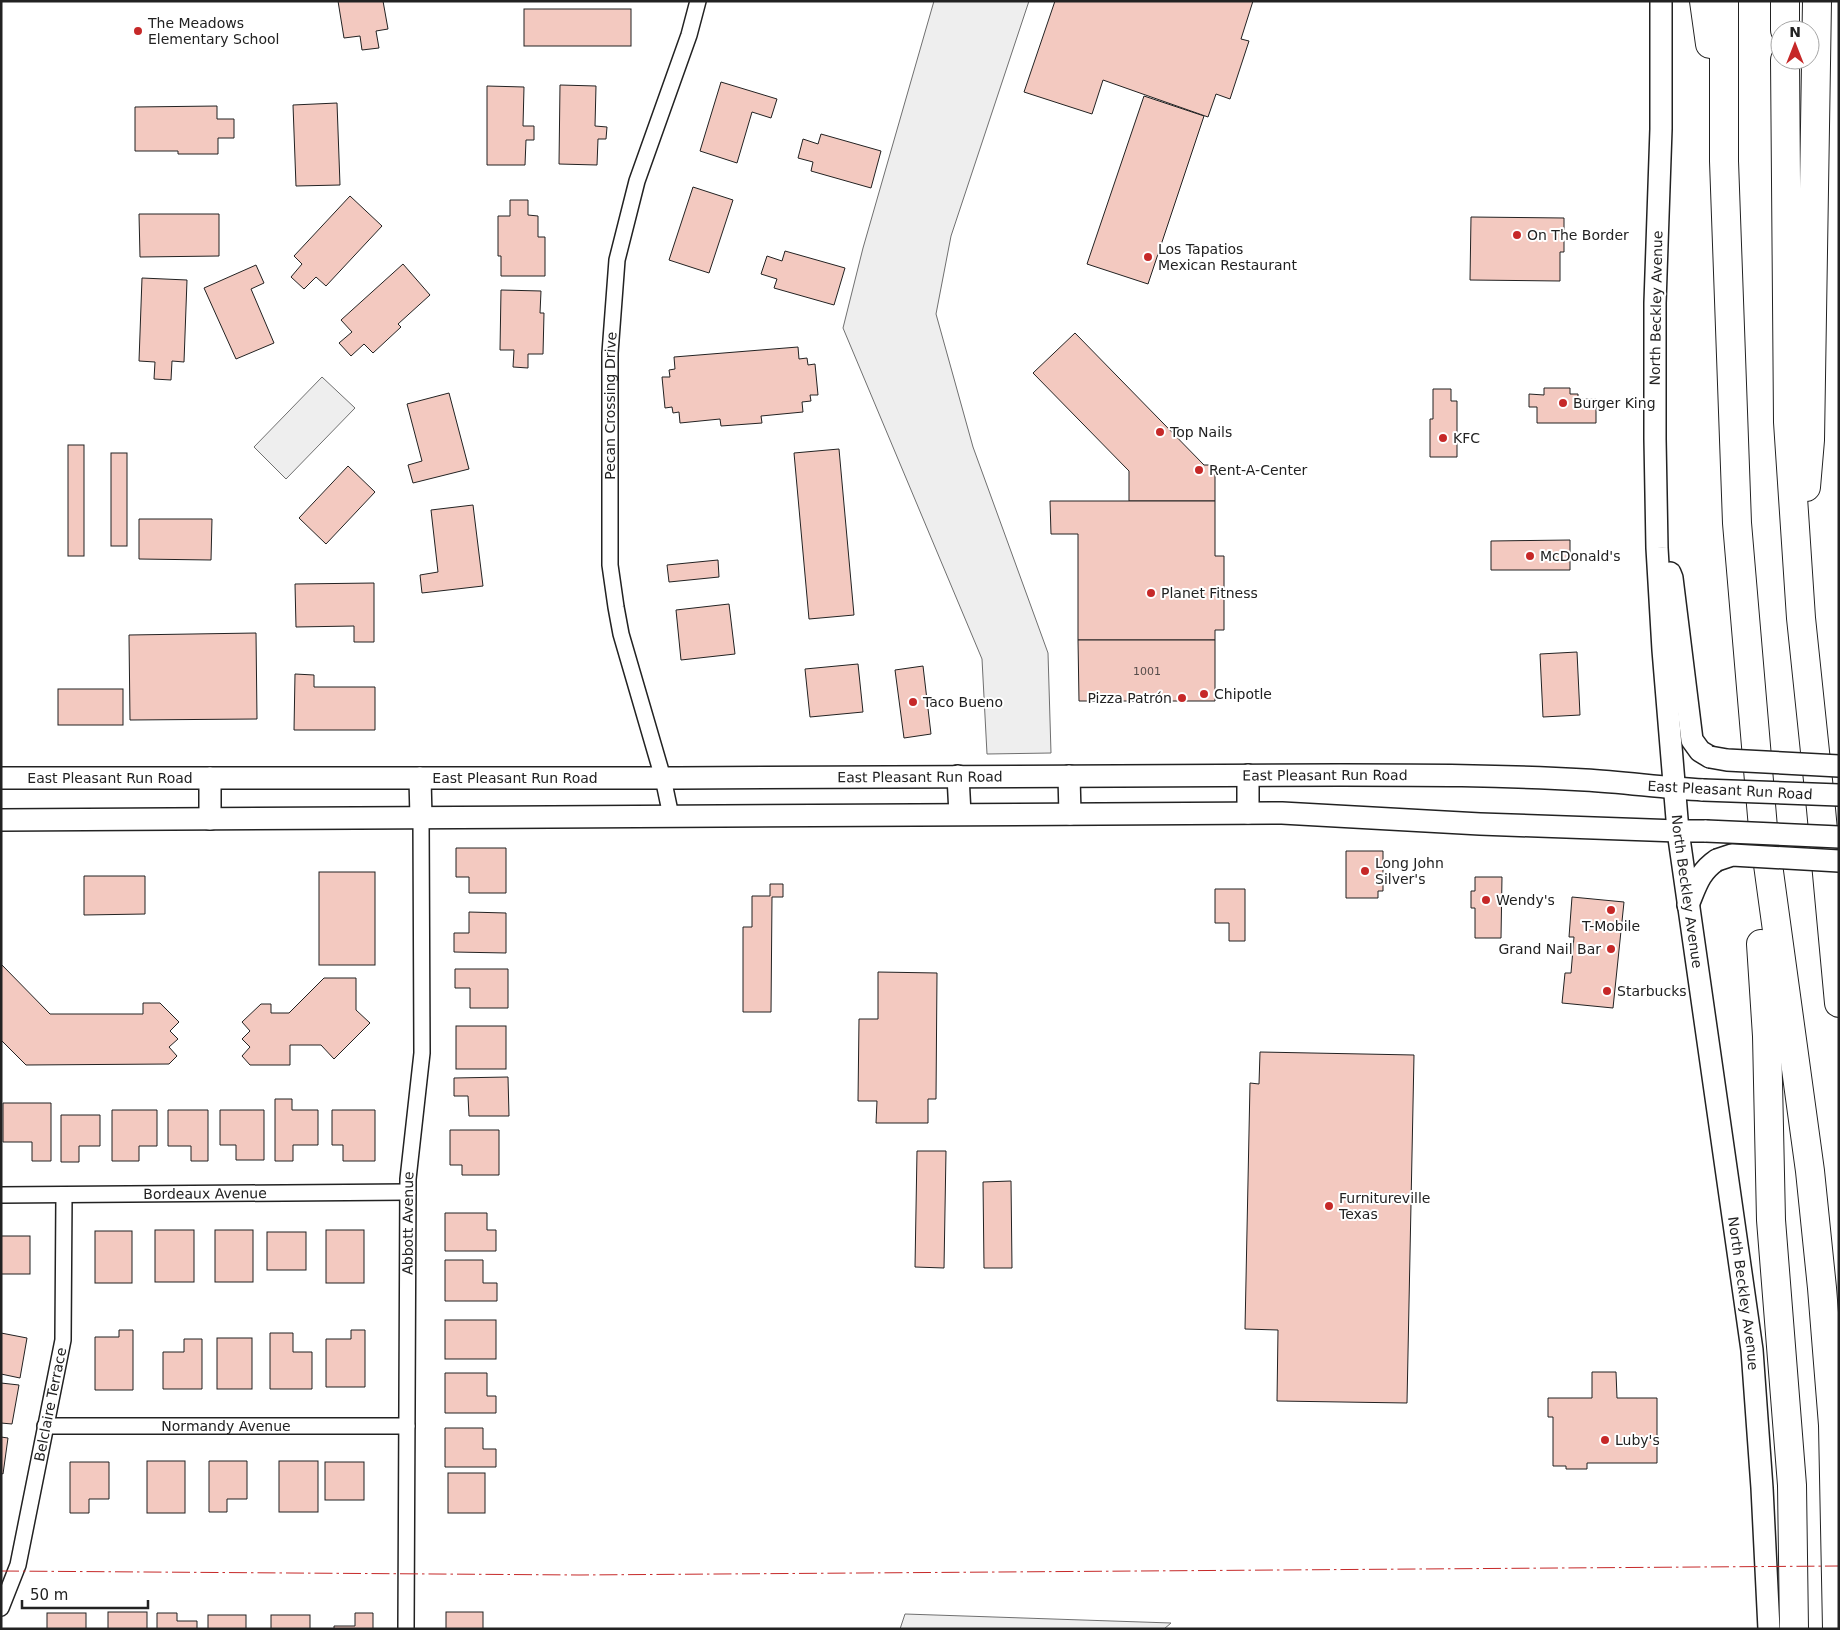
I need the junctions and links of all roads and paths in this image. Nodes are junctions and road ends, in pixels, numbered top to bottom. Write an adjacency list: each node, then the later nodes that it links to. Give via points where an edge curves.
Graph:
1 (698, 1): 20 (street, Pecan Crossing Drive, via 637,181 617,260 610,353 610,565 621,634)
2 (1661, 1): 10 (main road, North Beckley Avenue, via 1655,355)
3 (1704, 1): 9 (highway)
4 (1724, 1): 9 (highway)
5 (1785, 1): 7 (highway)
6 (1817, 1): 11 (highway, via 1810,440)
7 (1785, 20)
8 (1785, 70): 11 (highway, via 1788,422)
9 (1724, 161): 12 (highway, via 1733,446)
10 (1657, 548): 13 (main road, bridge, via 1672,578 1692,740 1700,751 1710,757 1727,760); 21 (main road, North Beckley Avenue)
11 (1797, 573): 34 (highway)
12 (1747, 652): 43 (highway, via 1736,723 1763,959 1771,1220 1792,1485); 44 (highway, via 1763,828 1810,1171 1822,1288 1833,1425)
13 (1839, 766)
14 (1248, 775): 16 (main road, East Pleasant Run Road); 21 (main road, East Pleasant Run Road, via 1448,774 1585,780); 23 (main road)
15 (958, 776): 16 (main road, East Pleasant Run Road); 20 (main road, East Pleasant Run Road); 24 (main road)
16 (1069, 776): 25 (main road)
17 (1, 778): 18 (main road, East Pleasant Run Road)
18 (210, 778): 19 (main road, East Pleasant Run Road); 28 (main road)
19 (420, 778): 20 (main road, East Pleasant Run Road); 27 (main road)
20 (663, 778): 26 (street, Pecan Crossing Drive)
21 (1675, 789): 22 (main road, East Pleasant Run Road, bridge); 30 (main road, North Beckley Avenue)
22 (1839, 795)
23 (1248, 813): 25 (main road); 30 (main road)
24 (960, 814): 25 (main road); 26 (main road)
25 (1070, 814)
26 (671, 816): 27 (main road)
27 (421, 818): 28 (main road); 35 (street, Abbott Avenue, via 422,1053)
28 (210, 819): 29 (main road)
29 (1, 820)
30 (1678, 831): 31 (main road, bridge); 33 (main road, North Beckley Avenue)
31 (1839, 837)
32 (1839, 861): 33 (main road, bridge, via 1732,855 1706,868)
33 (1688, 906): 42 (main road, North Beckley Avenue, via 1752,1350)
34 (1839, 1003)
35 (408, 1192): 36 (street, Bordeaux Avenue); 39 (street, Abbott Avenue)
36 (64, 1195): 37 (street, Bordeaux Avenue); 38 (street, Belclaire Terrace, via 63,1340)
37 (1, 1196)
38 (45, 1426): 39 (street, Normandy Avenue); 40 (street, Belclaire Terrace, via 18,1566)
39 (407, 1426): 41 (street, Abbott Avenue)
40 (1, 1608)
41 (406, 1629)
42 (1769, 1629)
43 (1794, 1629)
44 (1837, 1629)

